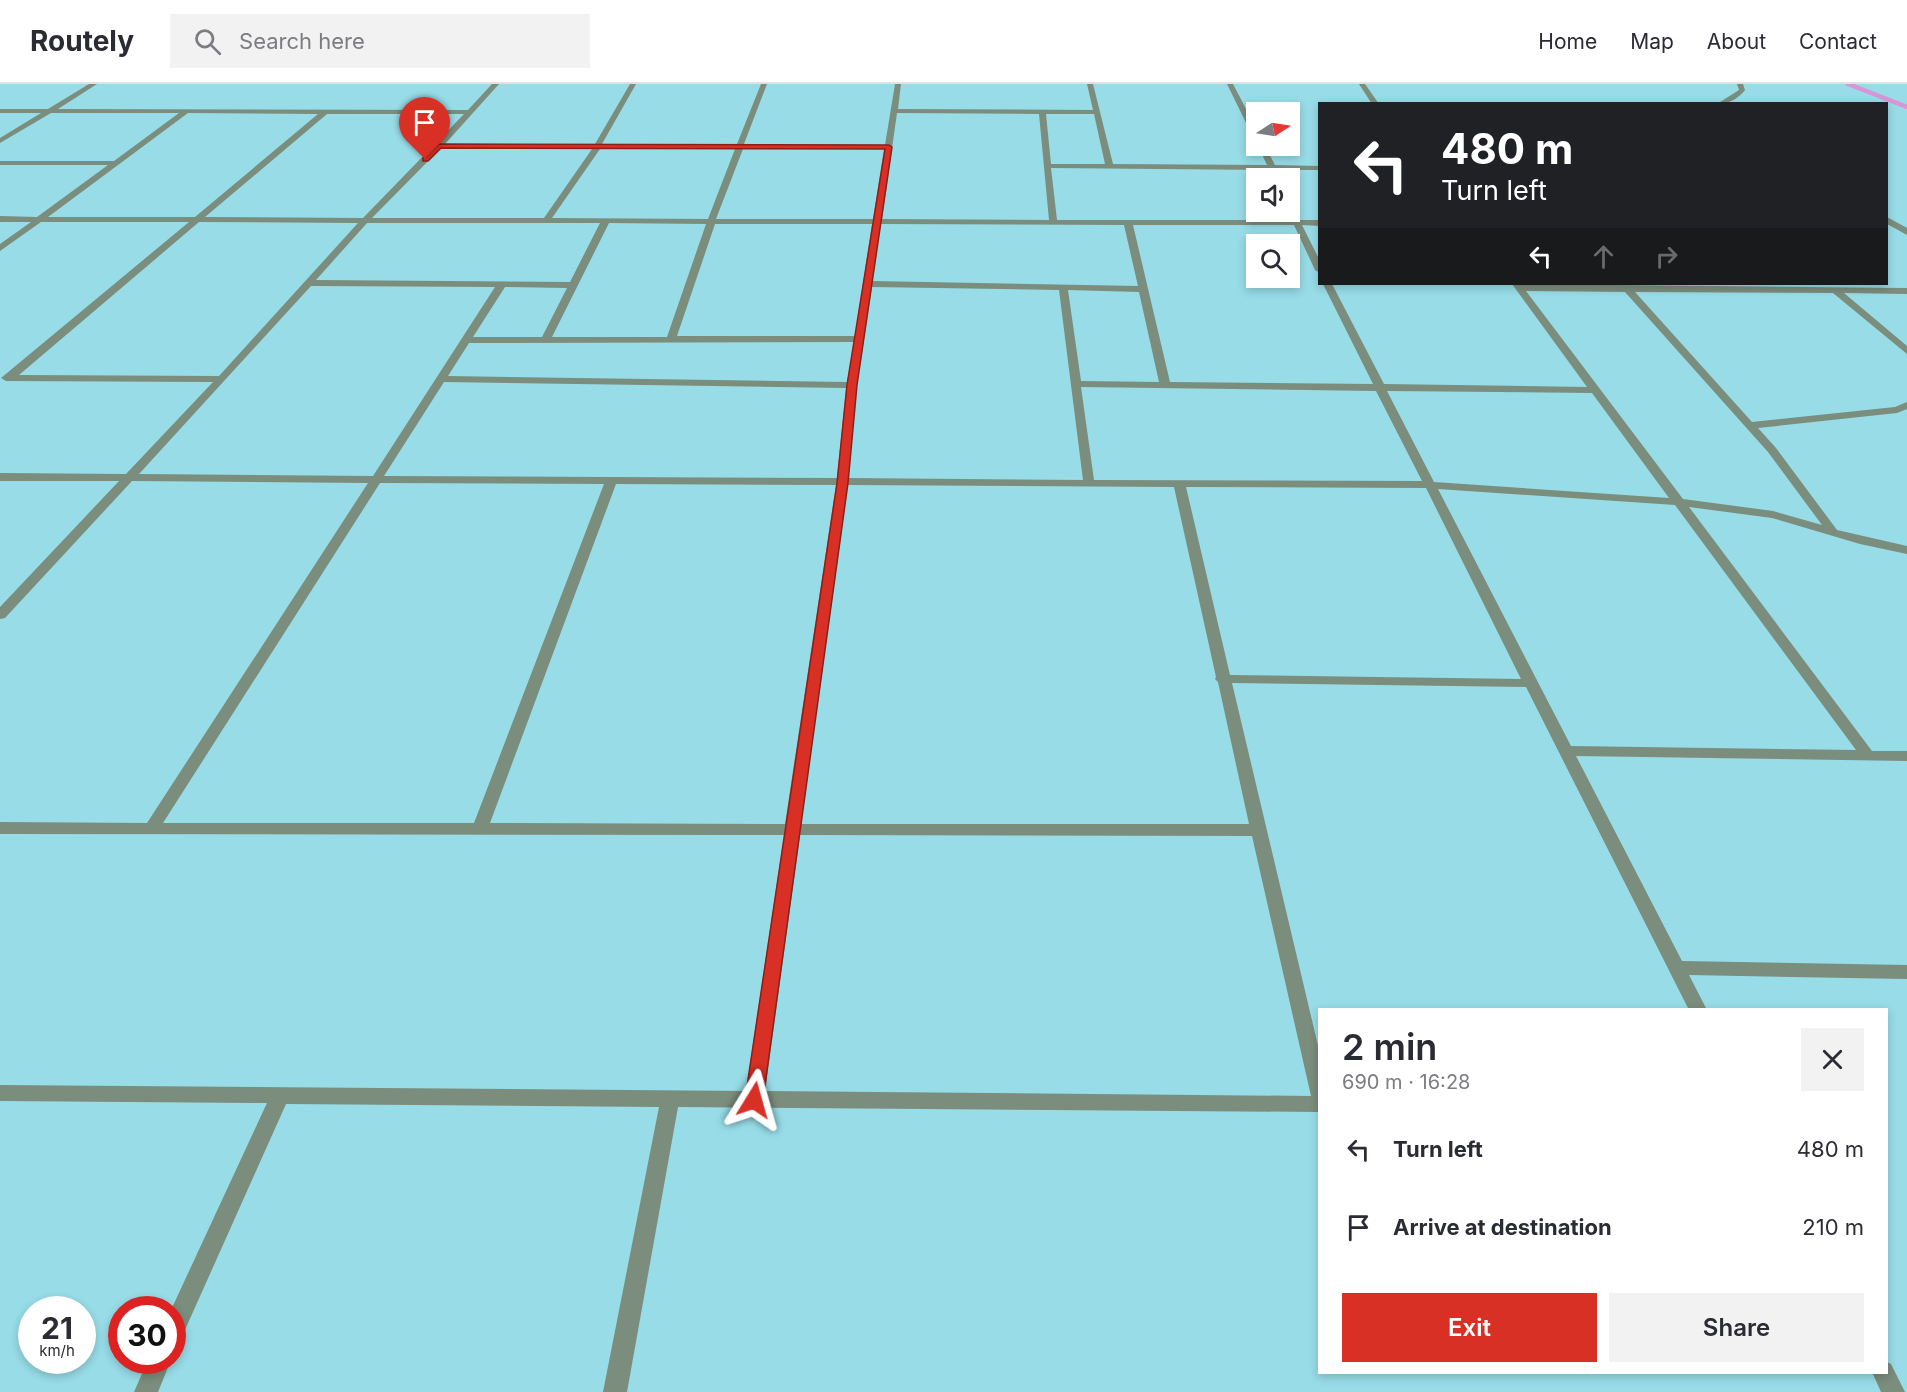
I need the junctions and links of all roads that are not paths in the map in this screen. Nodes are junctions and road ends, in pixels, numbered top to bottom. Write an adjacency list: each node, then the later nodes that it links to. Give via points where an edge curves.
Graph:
1 (94, 84): 15 (street)
2 (496, 84): 17 (street)
3 (633, 84): 23 (street)
4 (764, 84): 24 (street)
5 (898, 84): 16 (street)
6 (1090, 84): 19 (street)
7 (1230, 84): 20 (street)
8 (1362, 84): 10 (street)
9 (1740, 84): 11 (street, via 1742,90)
10 (1375, 102)
11 (1724, 102)
12 (188, 110): 13 (street); 15 (street); 28 (street)
13 (327, 110): 17 (street); 34 (street)
14 (0, 111): 15 (street)
15 (49, 111): 21 (street)
16 (894, 111): 18 (street); 25 (street)
17 (471, 112): 22 (street)
18 (1042, 112): 19 (street); 29 (street)
19 (1095, 112): 30 (street)
20 (1246, 115)
21 (0, 141)
22 (439, 146): 23 (street); 37 (street)
23 (597, 147): 24 (street); 38 (street)
24 (740, 147): 25 (street); 40 (street)
25 (889, 147): 41 (street)
26 (1267, 156): 31 (street)
27 (0, 163): 28 (street)
28 (118, 163): 36 (street)
29 (1049, 166): 30 (street); 42 (street)
30 (1110, 167): 31 (street)
31 (1273, 168)
32 (1300, 168): 33 (street)
33 (1318, 168)
34 (198, 218): 36 (street); 37 (street); 66 (street)
35 (0, 219): 36 (street)
36 (39, 219): 48 (street)
37 (365, 220): 38 (street); 50 (street)
38 (546, 221): 39 (street)
39 (605, 222): 40 (street); 53 (street)
40 (711, 222): 41 (street); 62 (street)
41 (878, 222): 42 (street); 52 (street)
42 (1053, 222): 43 (street)
43 (1128, 223): 44 (street); 57 (street)
44 (1296, 223): 45 (street); 49 (street)
45 (1318, 223)
46 (1890, 223): 47 (street)
47 (1907, 232)
48 (0, 248)
49 (1318, 266)
50 (308, 283): 51 (street); 67 (street)
51 (502, 284): 53 (street); 64 (street)
52 (868, 284): 56 (street); 63 (street)
53 (573, 285): 61 (street)
54 (1328, 285): 72 (street)
55 (1517, 286): 58 (street); 73 (street)
56 (1064, 288): 57 (street); 69 (street)
57 (1142, 289): 71 (street)
58 (1629, 290): 59 (street); 75 (street)
59 (1836, 291): 60 (street); 65 (street)
60 (1907, 291)
61 (546, 339): 62 (street); 64 (street)
62 (671, 339): 63 (street)
63 (860, 339): 70 (street)
64 (466, 340): 68 (street)
65 (1907, 351)
66 (4, 378): 67 (street)
67 (222, 379): 77 (street)
68 (441, 379): 70 (street); 78 (street)
69 (1077, 384): 71 (street); 81 (street)
70 (852, 385): 80 (street)
71 (1165, 385): 72 (street)
72 (1380, 387): 73 (street); 83 (street)
73 (1595, 390): 84 (street)
74 (1907, 405): 75 (street, via 1897,410)
75 (1750, 426): 85 (street)
76 (0, 477): 77 (street)
77 (126, 478): 78 (street); 87 (street)
78 (377, 478): 79 (street); 93 (street)
79 (611, 481): 80 (street); 95 (street)
80 (842, 483): 81 (street); 96 (street)
81 (1089, 483): 82 (street)
82 (1179, 484): 83 (street); 88 (street)
83 (1432, 485): 84 (street); 89 (street)
84 (1678, 502): 85 (street, via 1773,515); 91 (street)
85 (1833, 532): 86 (street)
86 (1907, 550)
87 (3, 610)
88 (1222, 679): 89 (street); 97 (street)
89 (1530, 683): 90 (street)
90 (1564, 751): 91 (street); 98 (street)
91 (1868, 756): 92 (street)
92 (1907, 756)
93 (152, 827): 94 (street); 95 (street)
94 (0, 828)
95 (480, 828): 96 (street)
96 (792, 828): 97 (street); 105 (street)
97 (1258, 830): 101 (street)
98 (1678, 969): 99 (street); 100 (street)
99 (1907, 972)
100 (1697, 1008)
101 (1318, 1086)
102 (0, 1094): 103 (street)
103 (280, 1096): 104 (street); 107 (street)
104 (670, 1099): 105 (street); 111 (street)
105 (754, 1100): 106 (street)
106 (1318, 1104)
107 (186, 1302)
108 (154, 1374): 110 (street)
109 (1884, 1374): 112 (street)
110 (146, 1392)
111 (615, 1392)
112 (1893, 1392)

